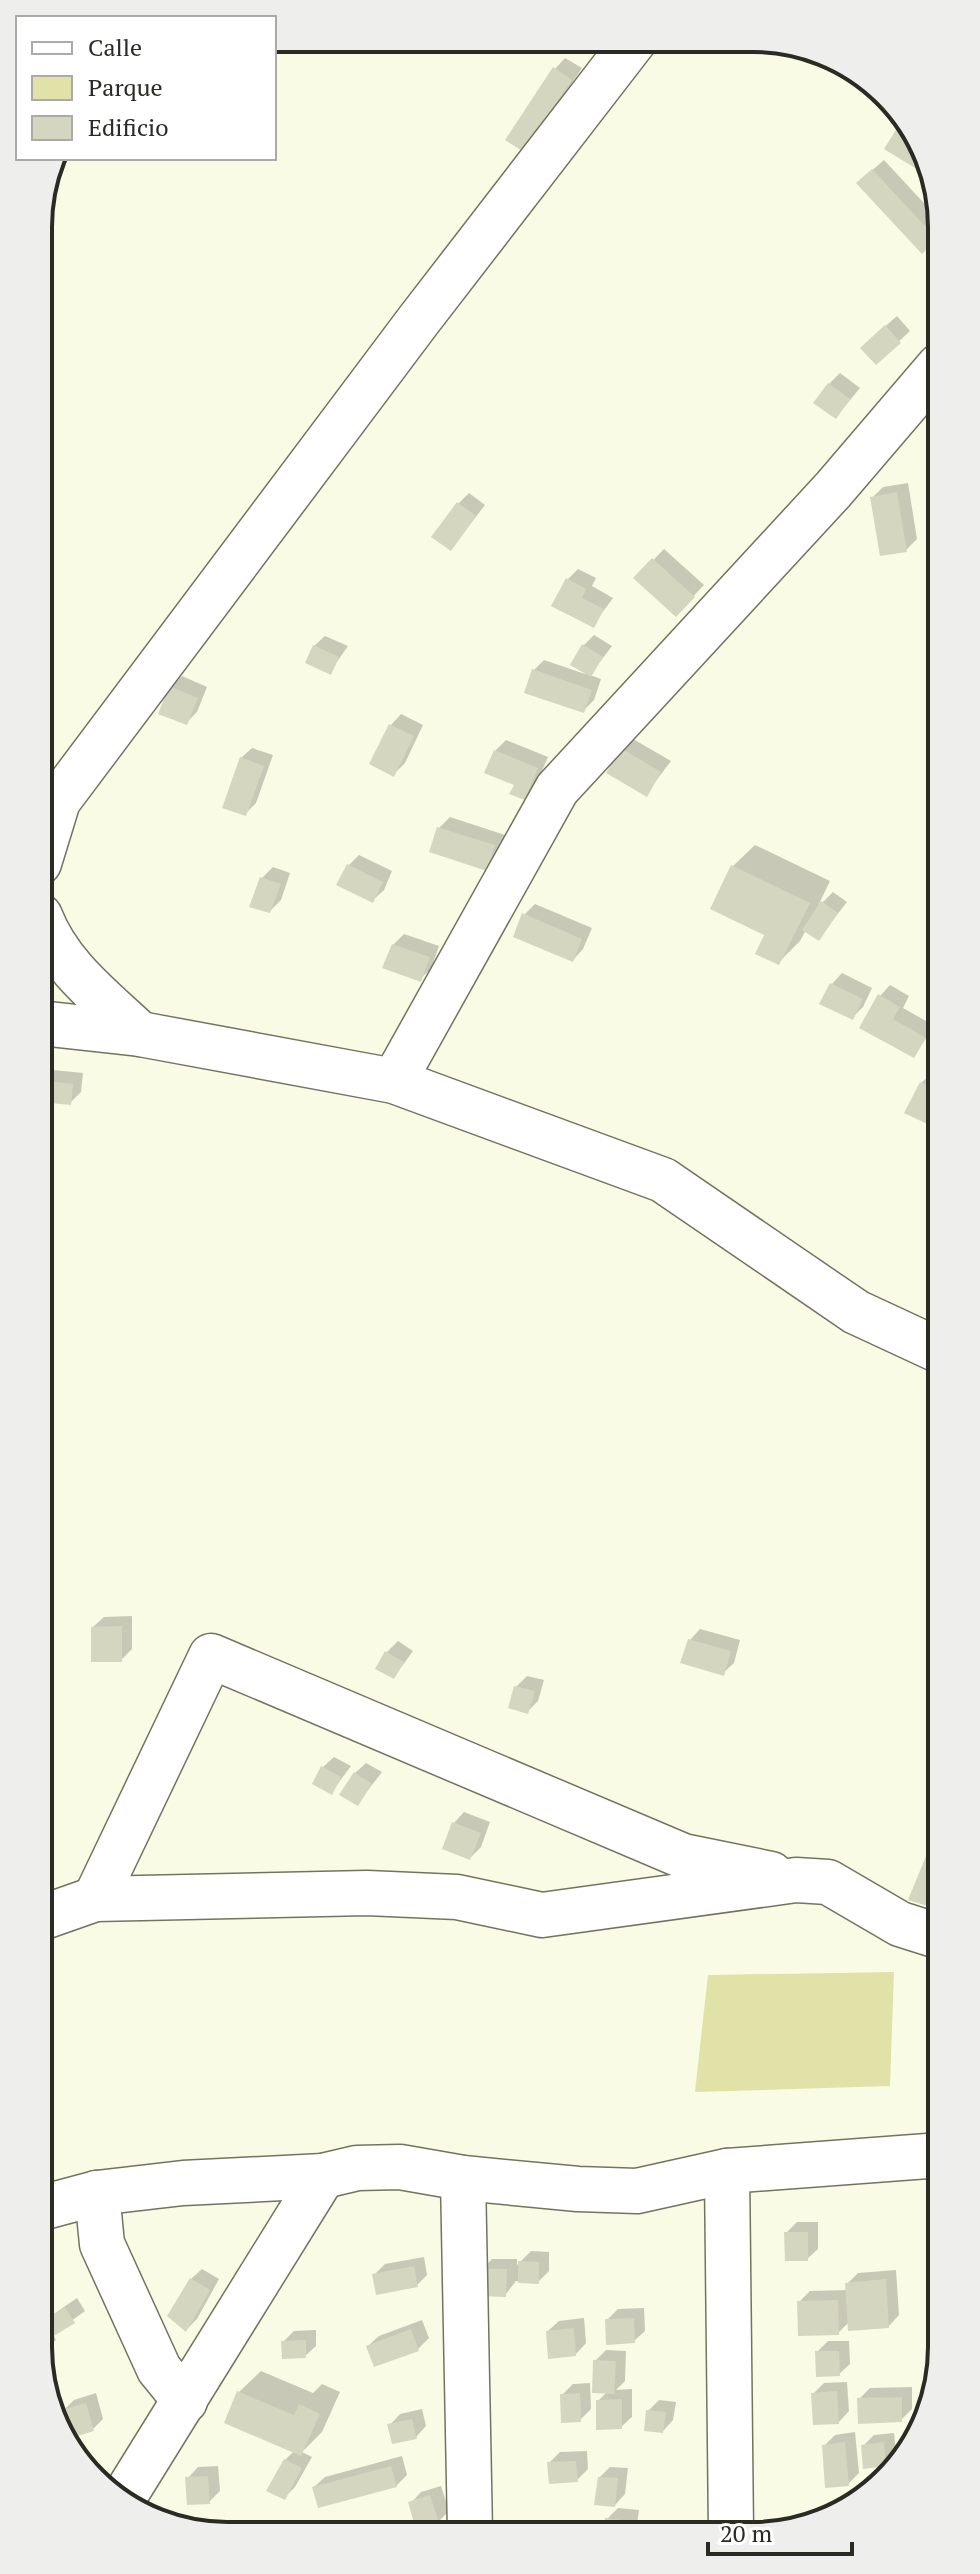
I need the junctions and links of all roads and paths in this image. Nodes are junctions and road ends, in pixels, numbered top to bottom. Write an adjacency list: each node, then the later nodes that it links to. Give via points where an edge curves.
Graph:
1 (626, 52): 3 (street, via 58,801)
2 (928, 379): 7 (street, via 833,490 557,789)
3 (52, 821)
4 (52, 943): 6 (street, via 66,964)
5 (52, 1024): 6 (street)
6 (140, 1034): 7 (street)
7 (394, 1081): 8 (street, via 663,1180 856,1312)
8 (928, 1345)
9 (796, 1880): 10 (street, via 542,1915 457,1897 367,1893); 10 (street, via 683,1856 211,1656); 12 (street, via 828,1882 900,1924)
10 (95, 1899): 11 (street)
11 (52, 1914)
12 (928, 1933)
13 (928, 2156): 14 (street)
14 (727, 2171): 16 (street, via 637,2191); 22 (street)
15 (323, 2176): 16 (street, via 400,2167); 17 (street); 19 (street)
16 (463, 2178): 21 (street)
17 (97, 2193): 18 (street); 19 (street, via 102,2244 159,2369)
18 (52, 2205)
19 (185, 2401): 20 (street)
20 (128, 2491)
21 (470, 2522)
22 (731, 2522)

